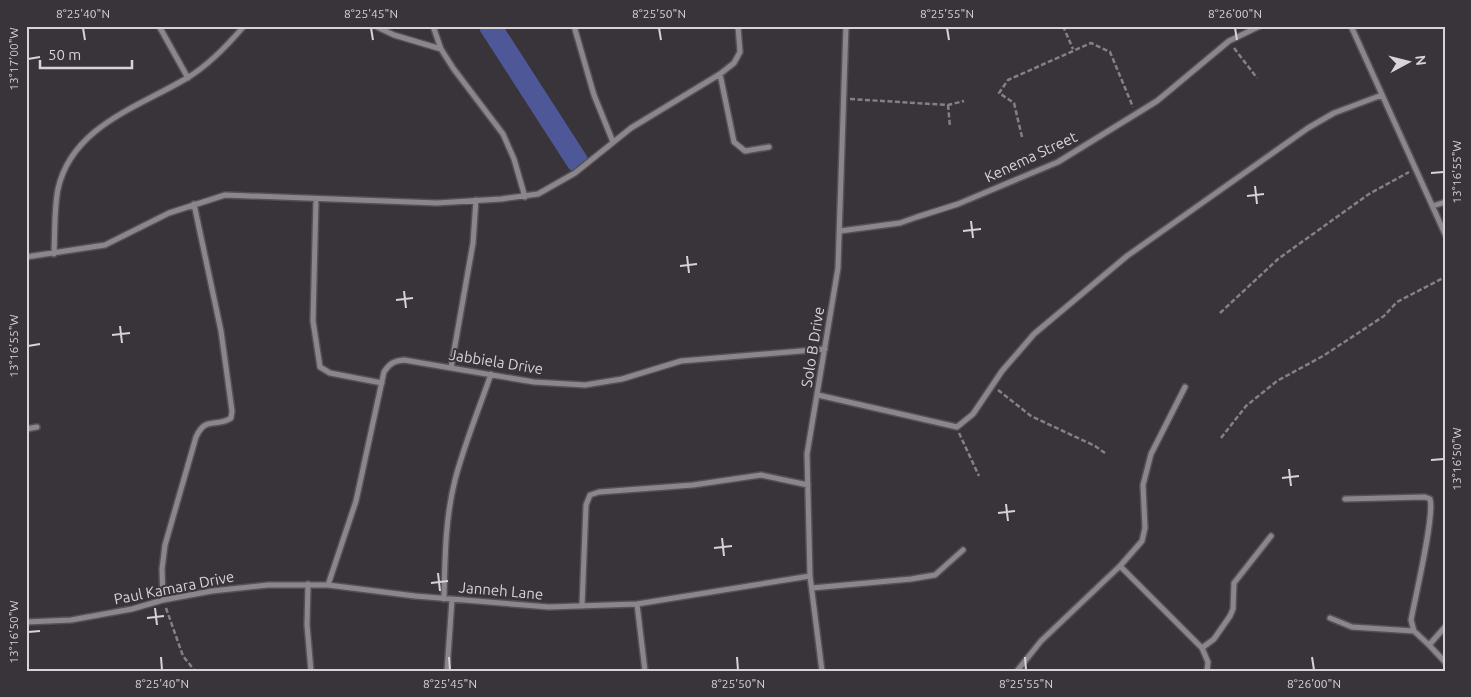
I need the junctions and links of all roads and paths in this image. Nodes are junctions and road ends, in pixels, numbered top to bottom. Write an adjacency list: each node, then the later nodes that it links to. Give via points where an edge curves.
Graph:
1 (159, 26): 15 (street)
2 (244, 26): 15 (street, via 215,57)
3 (375, 26): 12 (street)
4 (432, 26): 12 (street)
5 (574, 26): 24 (street, via 594,95)
6 (738, 26): 14 (street, via 740,52 734,63)
7 (846, 26): 18 (street, Solo B Drive)
8 (1063, 26): 13 (path)
9 (1260, 26): 11 (street, Kenema Street)
10 (1351, 26): 17 (street)
11 (1229, 41): 16 (path); 21 (street, Kenema Street)
12 (441, 49): 27 (street, via 503,134 518,168)
13 (1073, 49): 21 (path, via 1091,43 1110,52); 23 (path, via 1008,80 999,92 1014,103)
14 (720, 74): 24 (street); 25 (street, via 734,142 744,151)
15 (188, 78): 35 (street, via 117,116 78,145 58,188)
16 (1257, 78)
17 (1382, 94): 26 (street); 43 (street, via 1334,113 1308,128 1127,256 1034,334)
18 (844, 99): 20 (path); 33 (street, Solo B Drive)
19 (964, 101): 20 (path)
20 (948, 105): 22 (path)
21 (1137, 115): 33 (street, Kenema Street, via 1058,162 958,204 900,223)
22 (950, 128)
23 (1022, 137)
24 (613, 142): 27 (street, via 554,186)
25 (769, 147)
26 (1416, 167): 32 (street); 38 (path, via 1369,194 1278,259)
27 (525, 197): 29 (street)
28 (316, 199): 29 (street, via 384,203); 31 (street, via 226,195); 42 (street, via 313,321 320,367 330,373)
29 (476, 200): 40 (street, via 474,243)
30 (1445, 202): 32 (street)
31 (194, 204): 35 (street, via 104,245); 63 (street, via 221,331 231,418 209,423 200,428 196,437 165,545)
32 (1433, 206): 34 (street)
33 (840, 231): 39 (street, Solo B Drive)
34 (1445, 234)
35 (54, 254): 36 (street)
36 (26, 257)
37 (1445, 278): 49 (path, via 1397,302 1384,316 1277,382 1246,406)
38 (1220, 313)
39 (826, 349): 41 (street, Jabbiela Drive, via 681,361 602,384 534,382); 45 (street, Solo B Drive)
40 (451, 368): 41 (street, Jabbiela Drive); 42 (street, Jabbiela Drive, via 394,361 384,372)
41 (491, 374): 61 (street, via 455,479 446,543)
42 (382, 383): 59 (street, Jabbiela Drive, via 356,501)
43 (993, 386): 47 (street, via 974,414); 50 (path, via 1031,416)
44 (1185, 388): 56 (street, via 1151,454 1143,485 1145,528 1142,541)
45 (818, 395): 47 (street); 52 (street, Solo B Drive, via 809,437)
46 (38, 427): 48 (street)
47 (957, 427): 51 (path)
48 (26, 429)
49 (1221, 438)
50 (1105, 453)
51 (979, 476)
52 (808, 484): 57 (street, Solo B Drive); 65 (street, via 761,475 590,495 586,505)
53 (1345, 499): 69 (street, via 1430,499 1432,505 1411,620)
54 (1271, 536): 71 (street, via 1234,583 1230,616 1214,639)
55 (963, 550): 60 (street, via 935,575)
56 (1120, 566): 71 (street); 78 (street, via 1046,635)
57 (810, 576): 60 (street, Solo B Drive); 64 (street, Janneh Lane)
58 (308, 584): 59 (street, Paul Kamara Drive); 63 (street, Paul Kamara Drive, via 212,591); 74 (street)
59 (328, 584): 61 (street, Janneh Lane)
60 (812, 588): 77 (street, Solo B Drive)
61 (444, 598): 62 (street, Janneh Lane)
62 (452, 599): 65 (street, Janneh Lane, via 549,607); 75 (street)
63 (163, 600): 67 (street, Paul Kamara Drive, via 70,620); 73 (path, via 183,656)
64 (637, 604): 65 (street, Janneh Lane); 76 (street)
65 (582, 606)
66 (1330, 618): 69 (street, via 1352,627)
67 (26, 622)
68 (1445, 627): 70 (street)
69 (1414, 631): 70 (street)
70 (1429, 645): 72 (street)
71 (1202, 648): 79 (street, via 1208,662)
72 (1445, 662)
73 (194, 671)
74 (311, 671)
75 (447, 671)
76 (644, 671)
77 (822, 671)
78 (1016, 671)
79 (1207, 671)

